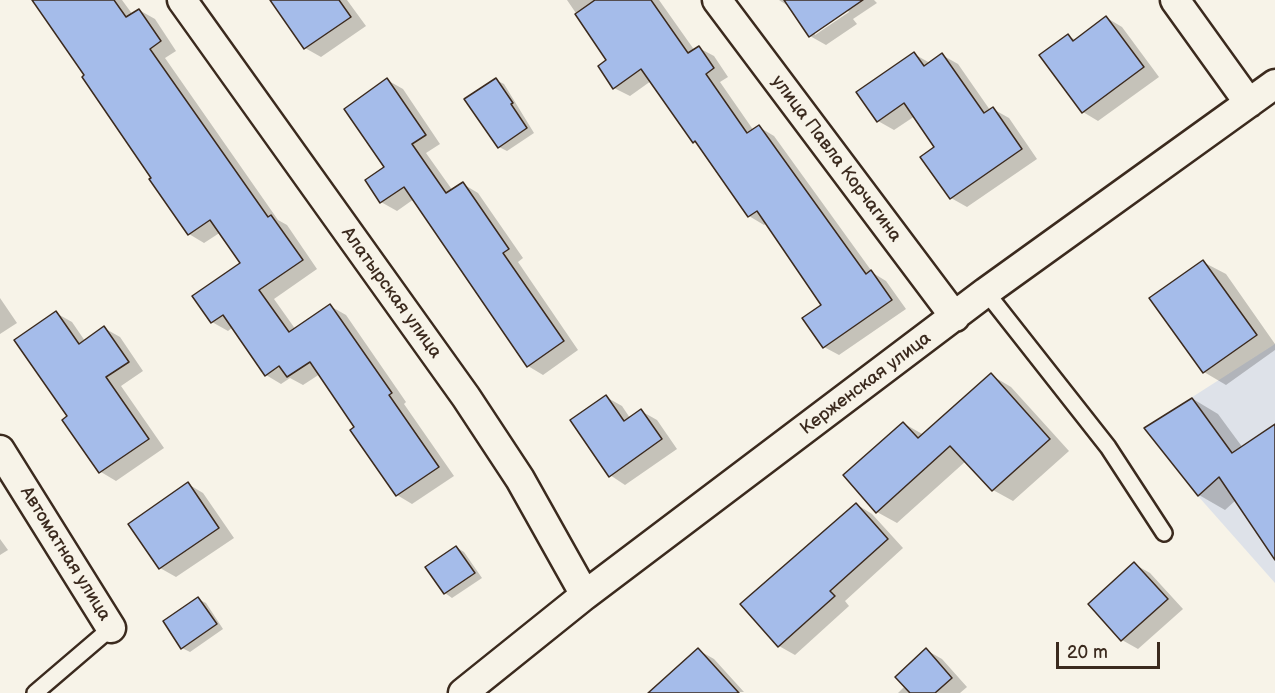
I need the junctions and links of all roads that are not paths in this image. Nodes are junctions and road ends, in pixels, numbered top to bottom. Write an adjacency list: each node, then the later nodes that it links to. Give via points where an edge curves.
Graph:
1 (182, 0): 10 (street, Алатырская улица, via 466,397 520,479)
2 (717, 0): 7 (street, улица Павла Корчагина)
3 (1175, 0): 5 (street)
4 (1275, 84): 5 (street, Керженская улица)
5 (1249, 103): 6 (street, Керженская улица)
6 (987, 292): 7 (street, Керженская улица); 9 (lane, via 1108,447)
7 (955, 317): 10 (street, Керженская улица)
8 (0, 450): 11 (street, Автоматная улица)
9 (1164, 533)
10 (585, 595): 13 (street, Керженская улица)
11 (111, 628): 12 (lane)
12 (35, 693)
13 (463, 693)

